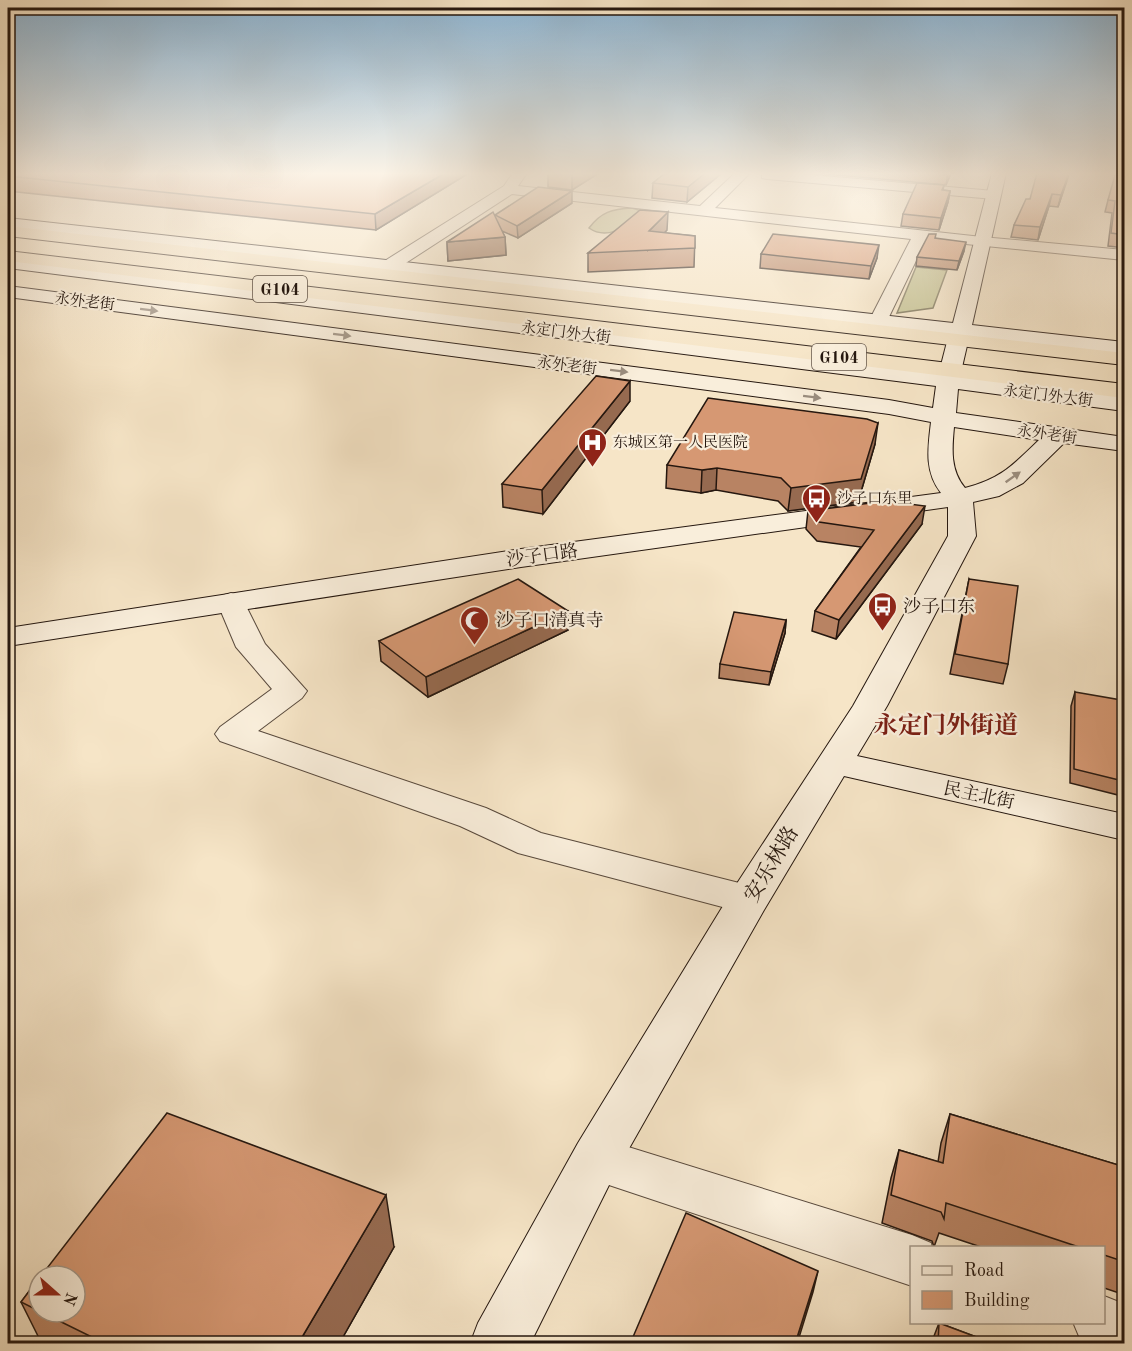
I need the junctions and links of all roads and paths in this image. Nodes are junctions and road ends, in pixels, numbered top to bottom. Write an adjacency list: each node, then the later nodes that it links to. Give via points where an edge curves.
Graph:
1 (52, 236): 14 (highway, 永定门外大街 / G104)
2 (124, 236): 11 (street, 永定门外大街)
3 (436, 236): 11 (street)
4 (920, 236): 16 (street)
5 (930, 236): 7 (street)
6 (984, 236): 7 (street, 安乐林路)
7 (982, 242): 8 (street); 18 (street, 安乐林路)
8 (1125, 255)
9 (8, 256): 21 (highway, 永定门外大街 / G104)
10 (8, 262): 21 (street, 永定门外大街)
11 (389, 266): 12 (street, 永定门外大街)
12 (493, 278): 14 (highway); 15 (street, 永定门外大街)
13 (8, 292): 24 (street, 永外老街, one-way to 24)
14 (604, 300): 17 (highway, 永定门外大街 / G104)
15 (789, 312): 16 (street, 永定门外大街); 17 (highway)
16 (878, 321): 18 (street, 永定门外大街)
17 (848, 328): 18 (highway, 永定门外大街 / G104)
18 (960, 335): 19 (street, 永定门外大街); 20 (highway, 永定门外大街 / G104); 21 (street, 安乐林路)
19 (1125, 348)
20 (1125, 359)
21 (950, 376): 22 (highway, 永定门外大街 / G104); 23 (street, 永定门外大街); 24 (street, 安乐林路)
22 (1125, 391)
23 (1125, 404)
24 (944, 417): 25 (street, 永外老街); 27 (street, 安乐林路, via 943,475)
25 (1058, 435): 26 (street, 永外老街); 27 (street, 沙子口路, one-way to 25, via 990,490 1014,478)
26 (1125, 444)
27 (959, 498): 28 (street, 沙子口路); 30 (street, 安乐林路, via 962,536 870,706)
28 (231, 602): 29 (street, 沙子口路); 32 (street, via 251,647 291,691 232,734 473,817 531,844)
29 (8, 637)
30 (833, 762): 31 (street, 民主北街); 32 (street, 安乐林路)
31 (1125, 827)
32 (749, 899): 33 (street, 安乐林路)
33 (596, 1159): 34 (street); 37 (street, 安乐林路)
34 (910, 1260)
35 (1104, 1324): 36 (street)
36 (1125, 1330)
37 (499, 1344)

